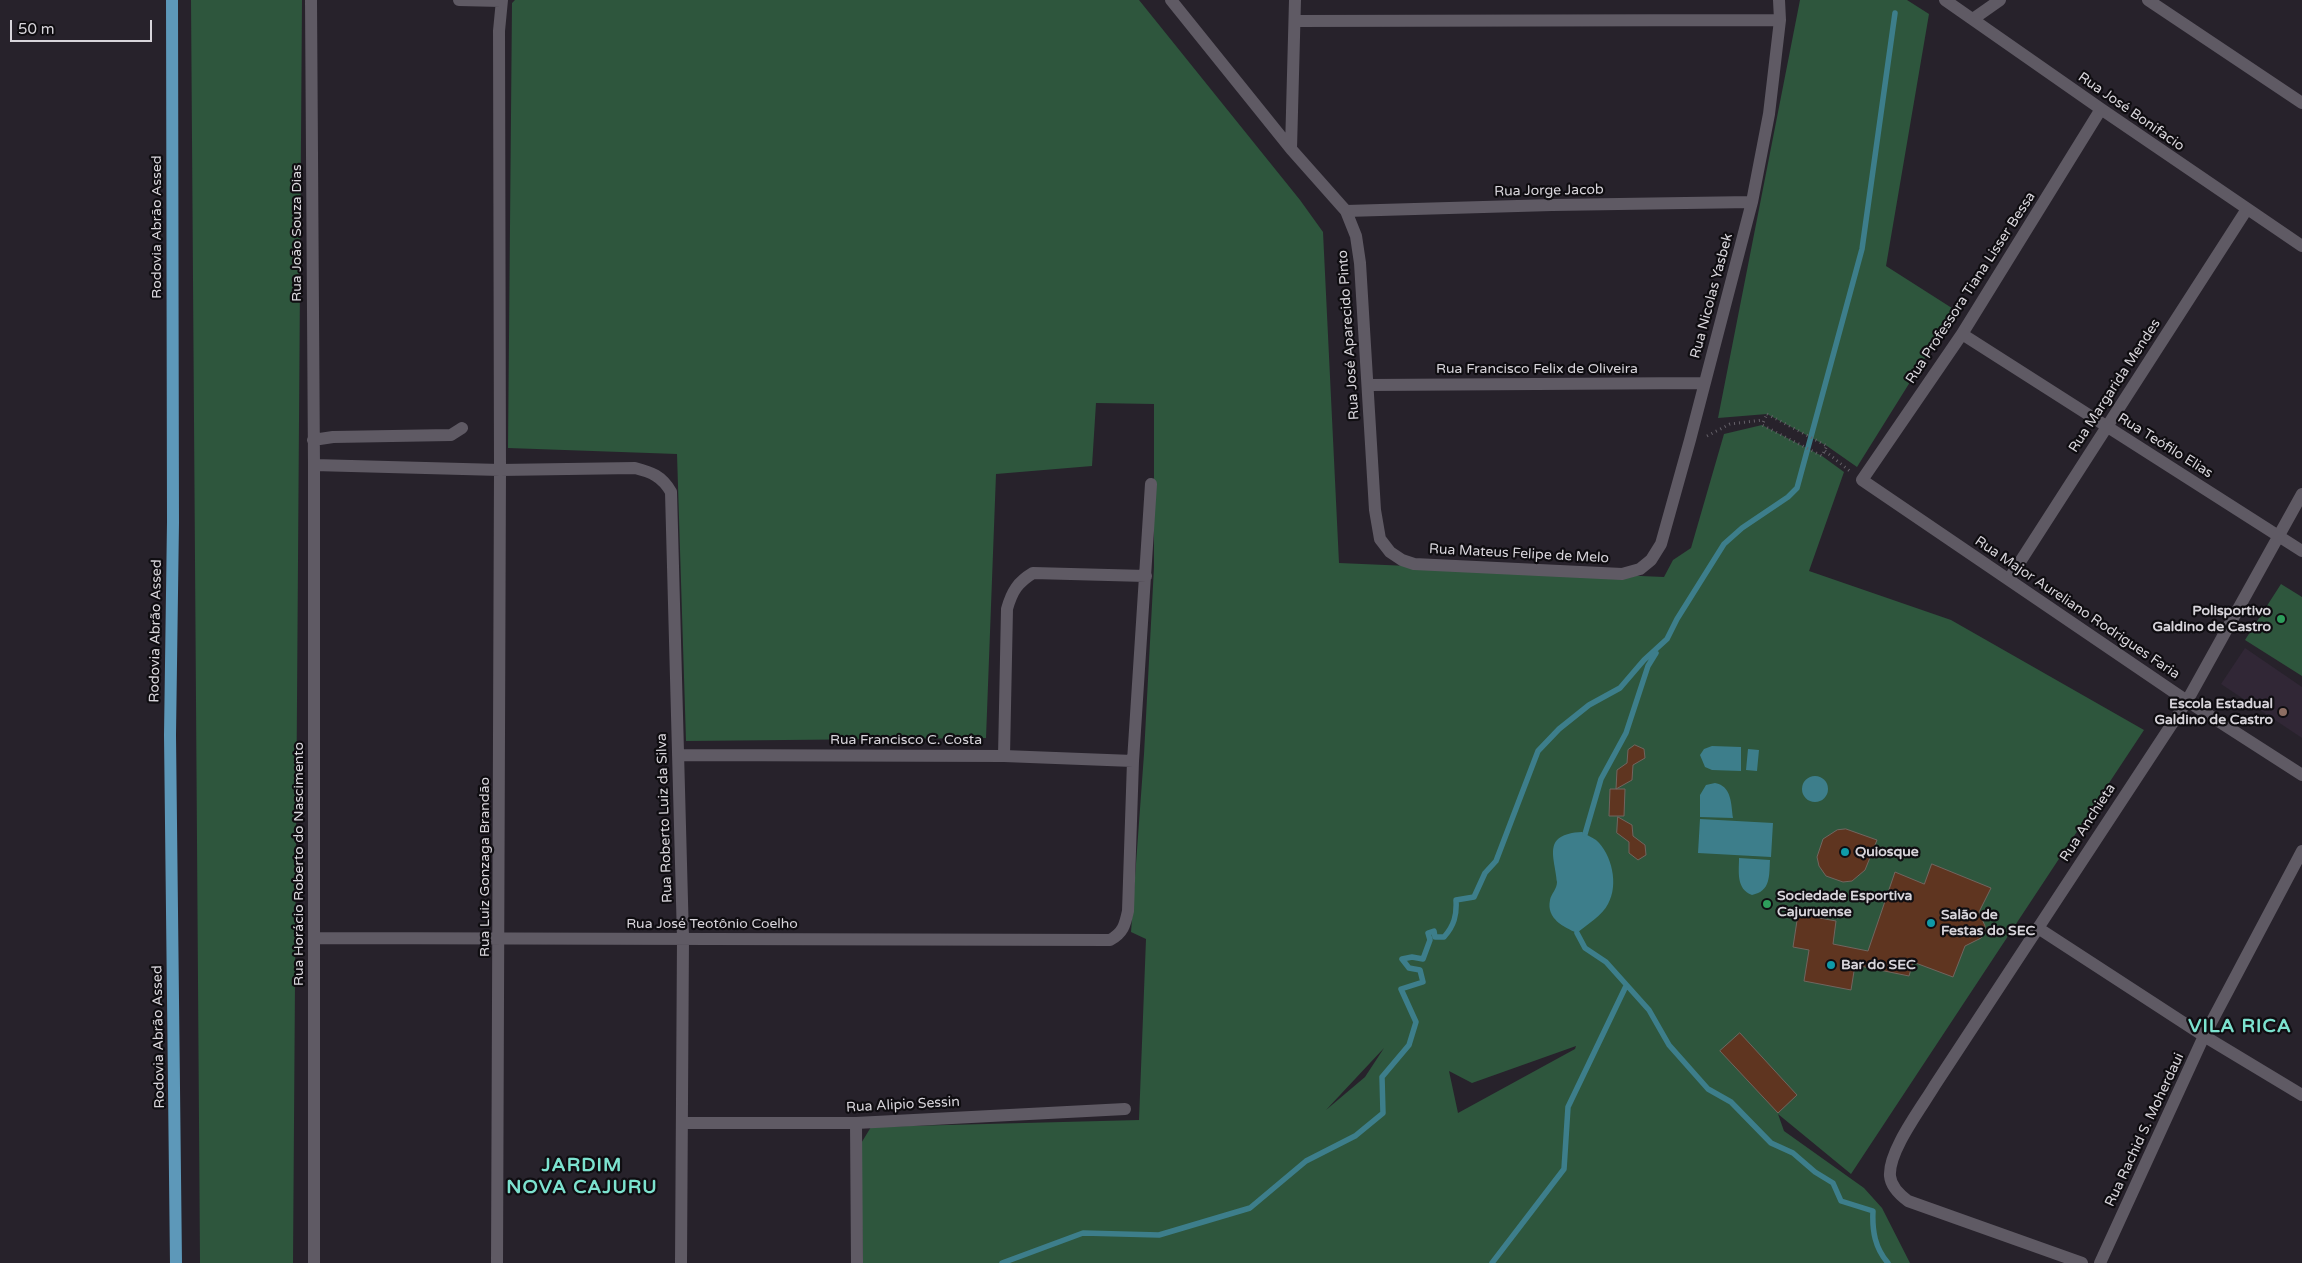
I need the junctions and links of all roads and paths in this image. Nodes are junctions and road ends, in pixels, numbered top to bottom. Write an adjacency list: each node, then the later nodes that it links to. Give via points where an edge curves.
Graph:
1 (172, 0): 56 (main road, Rodovia Abrão Assed, via 170,735)
2 (311, 0): 27 (street, Rua João Souza Dias)
3 (459, 0): 10 (street)
4 (1171, 0): 16 (street, Rua José Aparecido Pinto)
5 (1295, 0): 13 (street)
6 (1779, 0): 12 (street, Rua Nicolas Yasbek)
7 (1945, 0): 11 (street, Rua José Bonifacio)
8 (2000, 0): 11 (street)
9 (2148, 0): 14 (street)
10 (502, 1): 31 (street, Rua Luiz Gonzaga Brandão, via 499,31)
11 (1974, 19): 15 (street, Rua José Bonifacio)
12 (1780, 20): 13 (street); 17 (street, Rua Nicolas Yasbek, via 1769,114)
13 (1295, 21): 16 (street)
14 (2302, 103)
15 (2101, 109): 18 (street, Rua José Bonifacio); 21 (street, Rua Professora Tiana Lisser Bessa)
16 (1291, 150): 19 (street, Rua José Aparecido Pinto)
17 (1752, 202): 19 (street, Rua Jorge Jacob); 22 (street, Rua Nicolas Yasbek)
18 (2247, 209): 20 (street, Rua José Bonifacio); 25 (street, Rua Margarida Mendes)
19 (1346, 211): 23 (street, Rua José Aparecido Pinto, via 1356,236 1360,263)
20 (2302, 246)
21 (1962, 334): 25 (street, Rua Teófilo Elias); 32 (street, Rua Professora Tiana Lisser Bessa)
22 (1704, 383): 23 (street, Rua Francisco Felix de Oliveira); 28 (street, Rua Nicolas Yasbek)
23 (1369, 385): 37 (street, Rua José Aparecido Pinto, via 1375,510 1380,539 1390,552)
24 (1763, 420): 28 (path, via 1730,424)
25 (2106, 426): 35 (street, Rua Teófilo Elias); 40 (street, Rua Margarida Mendes)
26 (462, 428): 27 (street, via 451,435)
27 (313, 440): 30 (street, Rua João Souza Dias)
28 (1690, 440): 38 (street, Rua Nicolas Yasbek, via 1660,544 1651,560 1640,570)
29 (1824, 451): 29 (path, via 1827,446 1767,414 1762,425 1822,456); 32 (path)
30 (314, 465): 31 (street); 48 (street, Rua Horácio Roberto do Nascimento)
31 (500, 470): 42 (street, Rua Roberto Luiz da Silva, via 635,468 652,472 664,481 671,492); 49 (street, Rua Luiz Gonzaga Brandão)
32 (1862, 480): 40 (street, Rua Major Aureliano Rodrigues Faria)
33 (1151, 484): 39 (street)
34 (2302, 494): 35 (street, Rua Anchieta)
35 (2278, 535): 36 (street, Rua Teófilo Elias); 41 (street, Rua Anchieta)
36 (2302, 551)
37 (1414, 564): 38 (street, Rua Mateus Felipe de Melo)
38 (1622, 574)
39 (1146, 576): 43 (street, via 1034,572 1021,580 1012,592 1007,608); 44 (street)
40 (2010, 579): 41 (street, Rua Major Aureliano Rodrigues Faria)
41 (2187, 700): 45 (street, Rua Major Aureliano Rodrigues Faria); 47 (street, Rua Anchieta)
42 (678, 755): 43 (street, Rua Francisco C. Costa); 50 (street, Rua Roberto Luiz da Silva)
43 (1004, 756): 44 (street, Rua Francisco C. Costa)
44 (1133, 761): 50 (street, Rua José Teotônio Coelho, via 1128,912 1119,935 1110,940)
45 (2302, 775)
46 (2302, 851): 51 (street, Rua Rachid S. Moherdaui)
47 (2038, 928): 51 (street); 61 (street, Rua Anchieta, via 1898,1146 1890,1178 1897,1192 1908,1201)
48 (314, 938): 49 (street, Rua José Teotônio Coelho); 57 (street, Rua Horácio Roberto do Nascimento)
49 (500, 938): 50 (street, Rua José Teotônio Coelho); 58 (street, Rua Luiz Gonzaga Brandão)
50 (683, 938): 54 (street, Rua Roberto Luiz da Silva)
51 (2204, 1036): 52 (street); 62 (street, Rua Rachid S. Moherdaui)
52 (2302, 1095)
53 (1125, 1109): 55 (street, Rua Alipio Sessin)
54 (683, 1123): 55 (street, Rua Alipio Sessin); 59 (street, Rua Roberto Luiz da Silva)
55 (856, 1123): 60 (street)
56 (176, 1263)
57 (314, 1263)
58 (497, 1263)
59 (681, 1263)
60 (856, 1263)
61 (2082, 1263)
62 (2100, 1263)

